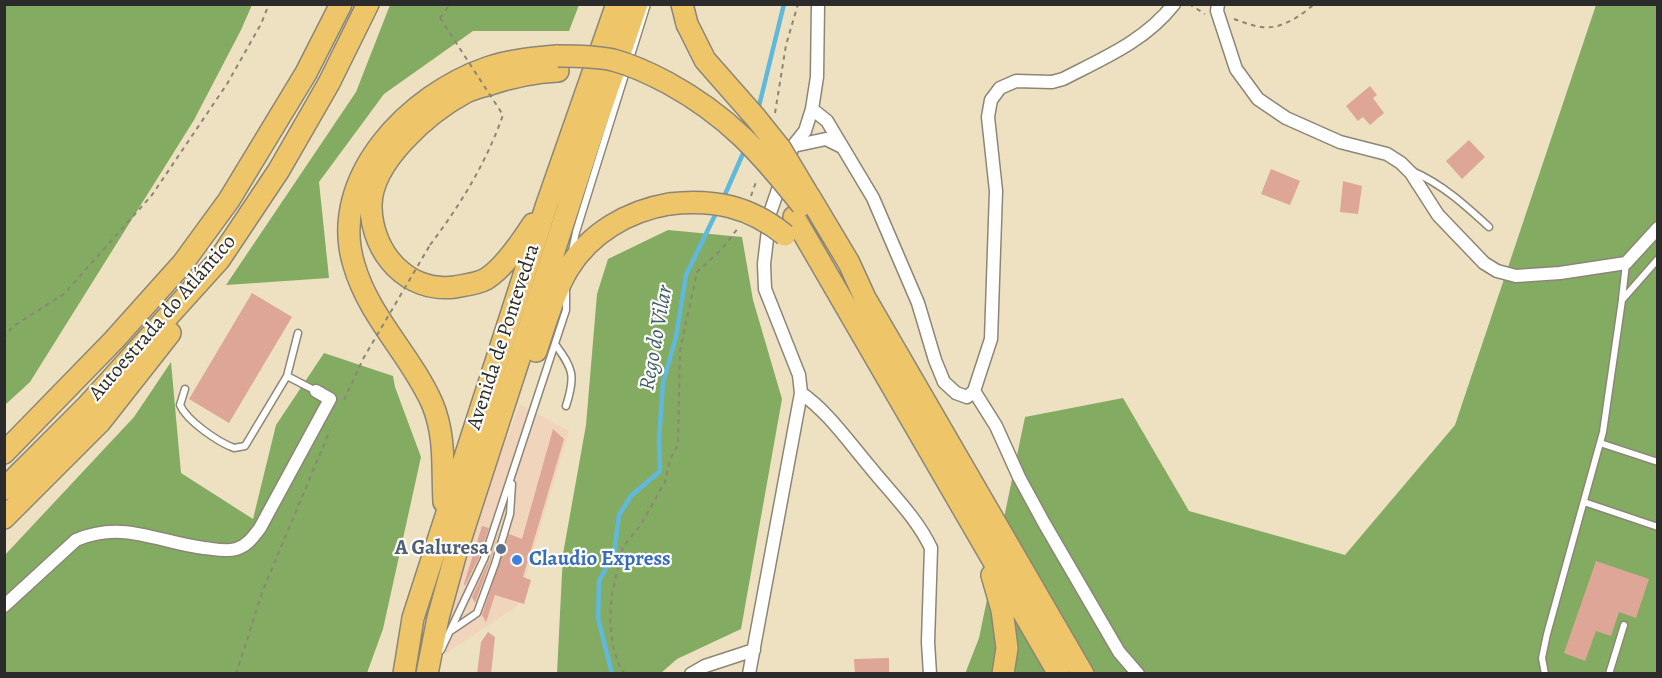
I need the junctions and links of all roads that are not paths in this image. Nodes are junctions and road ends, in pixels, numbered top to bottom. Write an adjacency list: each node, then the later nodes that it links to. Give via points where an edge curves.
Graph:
1 (341, 4): 33 (highway, Autoestrada do Atlántico, via 306,73 229,200 183,263)
2 (368, 4): 20 (highway, Autoestrada do Atlántico, via 279,170)
3 (617, 4): 15 (highway, Avenida de Pontevedra)
4 (638, 4): 27 (highway, Avenida de Pontevedra)
5 (647, 4): 22 (lane)
6 (818, 4): 11 (street, via 817,77)
7 (1174, 4): 29 (street, via 1142,37 1064,80 1016,81 1000,88 991,100 988,117 996,191 991,339)
8 (1219, 10): 14 (street, via 1236,69 1258,99 1286,118 1340,142 1388,153)
9 (685, 14): 16 (highway, bridge, via 705,60 780,148)
10 (558, 64): 15 (highway, via 467,91 415,127 379,176 371,204 373,227 388,260 401,274 420,284 442,288 486,279 515,251); 16 (highway, via 609,74 679,103 731,141); 41 (highway, via 520,60 487,68 434,94 382,142 357,188 351,211 353,262 363,291 424,389 440,428)
11 (812, 109): 12 (street, via 805,131); 13 (street, via 826,121)
12 (793, 146): 13 (street, via 825,140); 31 (street, via 770,213 764,279)
13 (843, 148): 29 (street, via 888,232 918,303 944,382 967,397)
14 (1406, 168): 17 (lane, via 1458,198); 21 (street, via 1438,215 1484,263 1497,271 1516,276)
15 (547, 204): 41 (highway, Avenida de Pontevedra)
16 (798, 213): 22 (highway, bridge, via 771,224 734,207 712,202 669,204 639,212 611,226 587,245); 44 (highway, via 840,298); 48 (highway, via 844,254 865,298)
17 (1489, 227)
18 (1658, 228): 21 (street)
19 (1658, 259): 23 (lane)
20 (219, 260): 39 (highway, Autoestrada do Atlántico, via 87,406); 42 (highway, via 181,320 100,422)
21 (1626, 263): 23 (lane)
22 (568, 269): 25 (lane, via 566,310); 27 (highway, via 527,375)
23 (1622, 300): 35 (lane)
24 (298, 333): 26 (lane)
25 (555, 344): 32 (lane, via 573,378); 38 (lane)
26 (287, 376): 28 (lane, via 241,448 230,447 206,432 183,411 180,405); 30 (lane)
27 (511, 386): 51 (highway, Avenida de Pontevedra, via 456,554)
28 (185, 389)
29 (974, 391): 59 (street, via 1050,533 1119,651)
30 (316, 392): 45 (street, via 330,399 260,528 244,545 223,550 122,530 89,534 76,540)
31 (801, 393): 49 (street); 54 (street, via 818,406 927,539 931,548)
32 (567, 406)
33 (46, 411): 34 (highway); 36 (highway, Autoestrada do Atlántico)
34 (4, 441)
35 (1600, 443): 37 (lane); 40 (lane)
36 (4, 453)
37 (1658, 462)
38 (512, 474): 47 (lane, via 484,559); 47 (lane, via 510,514 477,613)
39 (4, 489)
40 (1584, 502): 43 (lane); 60 (lane, via 1545,642)
41 (445, 517): 50 (highway, Avenida de Pontevedra, via 413,618)
42 (4, 518)
43 (1658, 527)
44 (983, 545): 55 (highway, via 1002,610 1007,648); 56 (highway)
45 (4, 606)
46 (1624, 625): 61 (lane)
47 (450, 632): 51 (lane)
48 (1065, 639): 57 (highway); 58 (highway)
49 (753, 650): 52 (street); 53 (street)
50 (404, 674)
51 (428, 674)
52 (692, 674)
53 (749, 674)
54 (930, 674)
55 (1003, 674)
56 (1059, 674)
57 (1083, 674)
58 (1093, 674)
59 (1138, 674)
60 (1545, 674)
61 (1609, 674)

